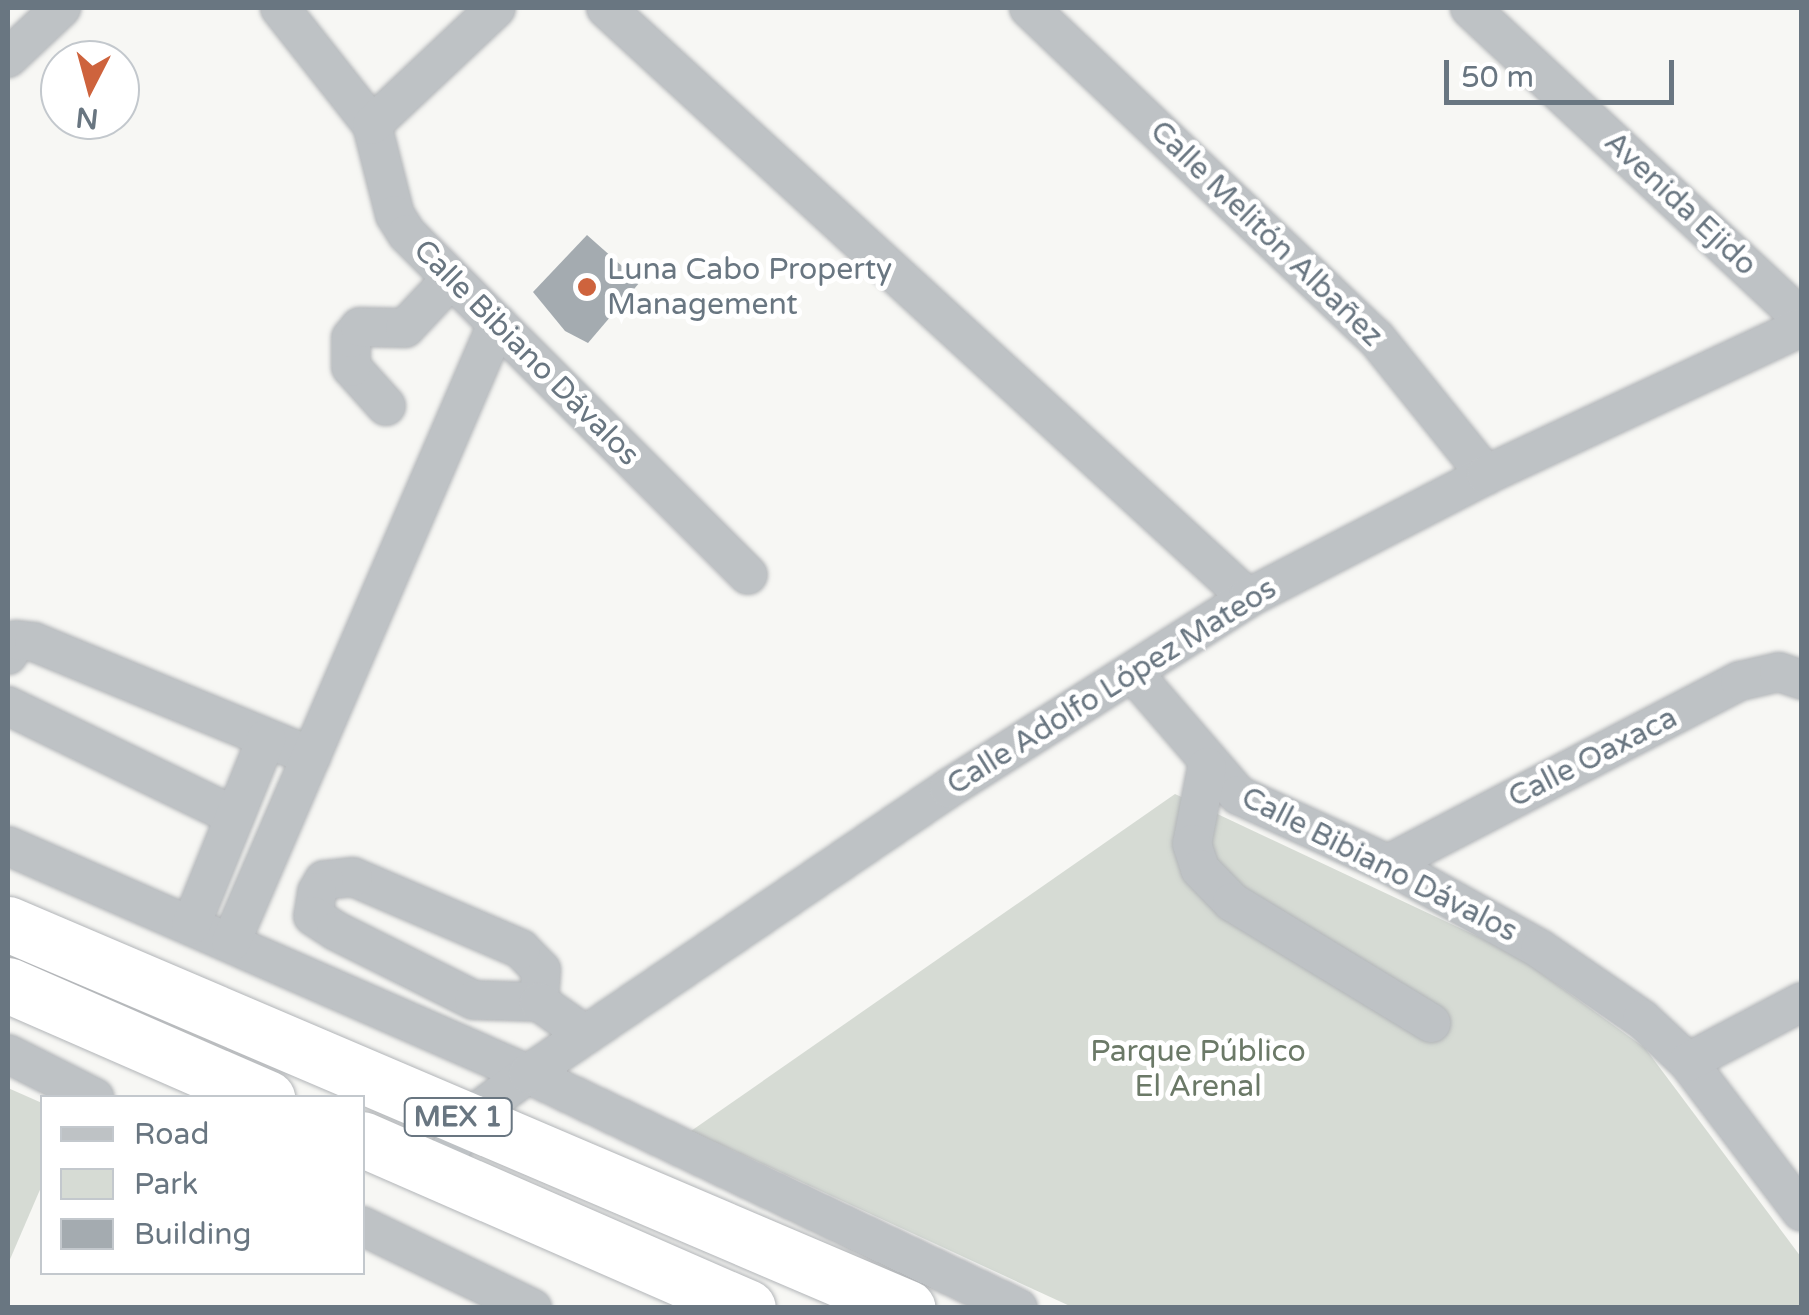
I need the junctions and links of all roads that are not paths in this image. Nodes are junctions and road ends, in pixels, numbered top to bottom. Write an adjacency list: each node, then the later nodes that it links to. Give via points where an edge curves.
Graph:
1 (280, 8): 8 (street, Calle Bibiano Dávalos)
2 (496, 8): 8 (street)
3 (606, 8): 16 (street)
4 (1029, 8): 14 (street, Calle Melitón Albañez, via 1376,338)
5 (1470, 8): 10 (street, Avenida Ejido)
6 (55, 9): 7 (street)
7 (8, 58)
8 (372, 125): 9 (street, Calle Bibiano Dávalos, via 395,214)
9 (451, 280): 11 (street, Calle Bibiano Dávalos); 13 (street, via 405,328 360,327 350,338 351,367)
10 (1802, 319)
11 (497, 324): 15 (street, Calle Bibiano Dávalos); 22 (street)
12 (1802, 328): 14 (street, Calle Adolfo López Mateos)
13 (386, 406)
14 (1486, 475): 16 (street, Calle Adolfo López Mateos)
15 (748, 575)
16 (1248, 598): 18 (street, Calle Adolfo López Mateos)
17 (8, 655): 21 (street, via 16,640 34,642)
18 (1134, 674): 23 (street, Calle Bibiano Dávalos); 34 (street, Calle Adolfo López Mateos, via 949,788)
19 (1802, 680): 26 (street, Calle Oaxaca, via 1779,672 1740,682)
20 (8, 706): 24 (street)
21 (266, 739): 22 (street); 24 (street)
22 (311, 756): 29 (street)
23 (1207, 767): 26 (street, Calle Bibiano Dávalos, via 1275,818); 33 (street, via 1192,844 1200,869 1232,902)
24 (235, 816): 28 (street)
25 (8, 846): 28 (street)
26 (1388, 864): 36 (street, Calle Bibiano Dávalos, via 1602,988)
27 (8, 924): 40 (highway, MEX 1)
28 (191, 925): 29 (street)
29 (231, 942): 37 (street)
30 (8, 985): 39 (highway)
31 (539, 1002): 31 (street, via 488,1002 460,994 322,923 313,916 317,892 324,880 353,877 522,949 541,970); 34 (street)
32 (1802, 1002): 36 (street)
33 (1431, 1023)
34 (586, 1035): 37 (street, Calle Adolfo López Mateos)
35 (8, 1054): 38 (street)
36 (1688, 1062): 43 (street, Calle Bibiano Dávalos)
37 (528, 1074): 40 (street, Calle Adolfo López Mateos); 48 (street)
38 (89, 1095)
39 (260, 1095)
40 (466, 1120): 42 (street); 47 (highway, MEX 1)
41 (365, 1139): 42 (highway, MEX 1)
42 (439, 1172): 45 (highway, MEX 1)
43 (1802, 1212)
44 (365, 1227): 46 (street)
45 (741, 1305)
46 (532, 1308)
47 (908, 1308)
48 (1018, 1308)

